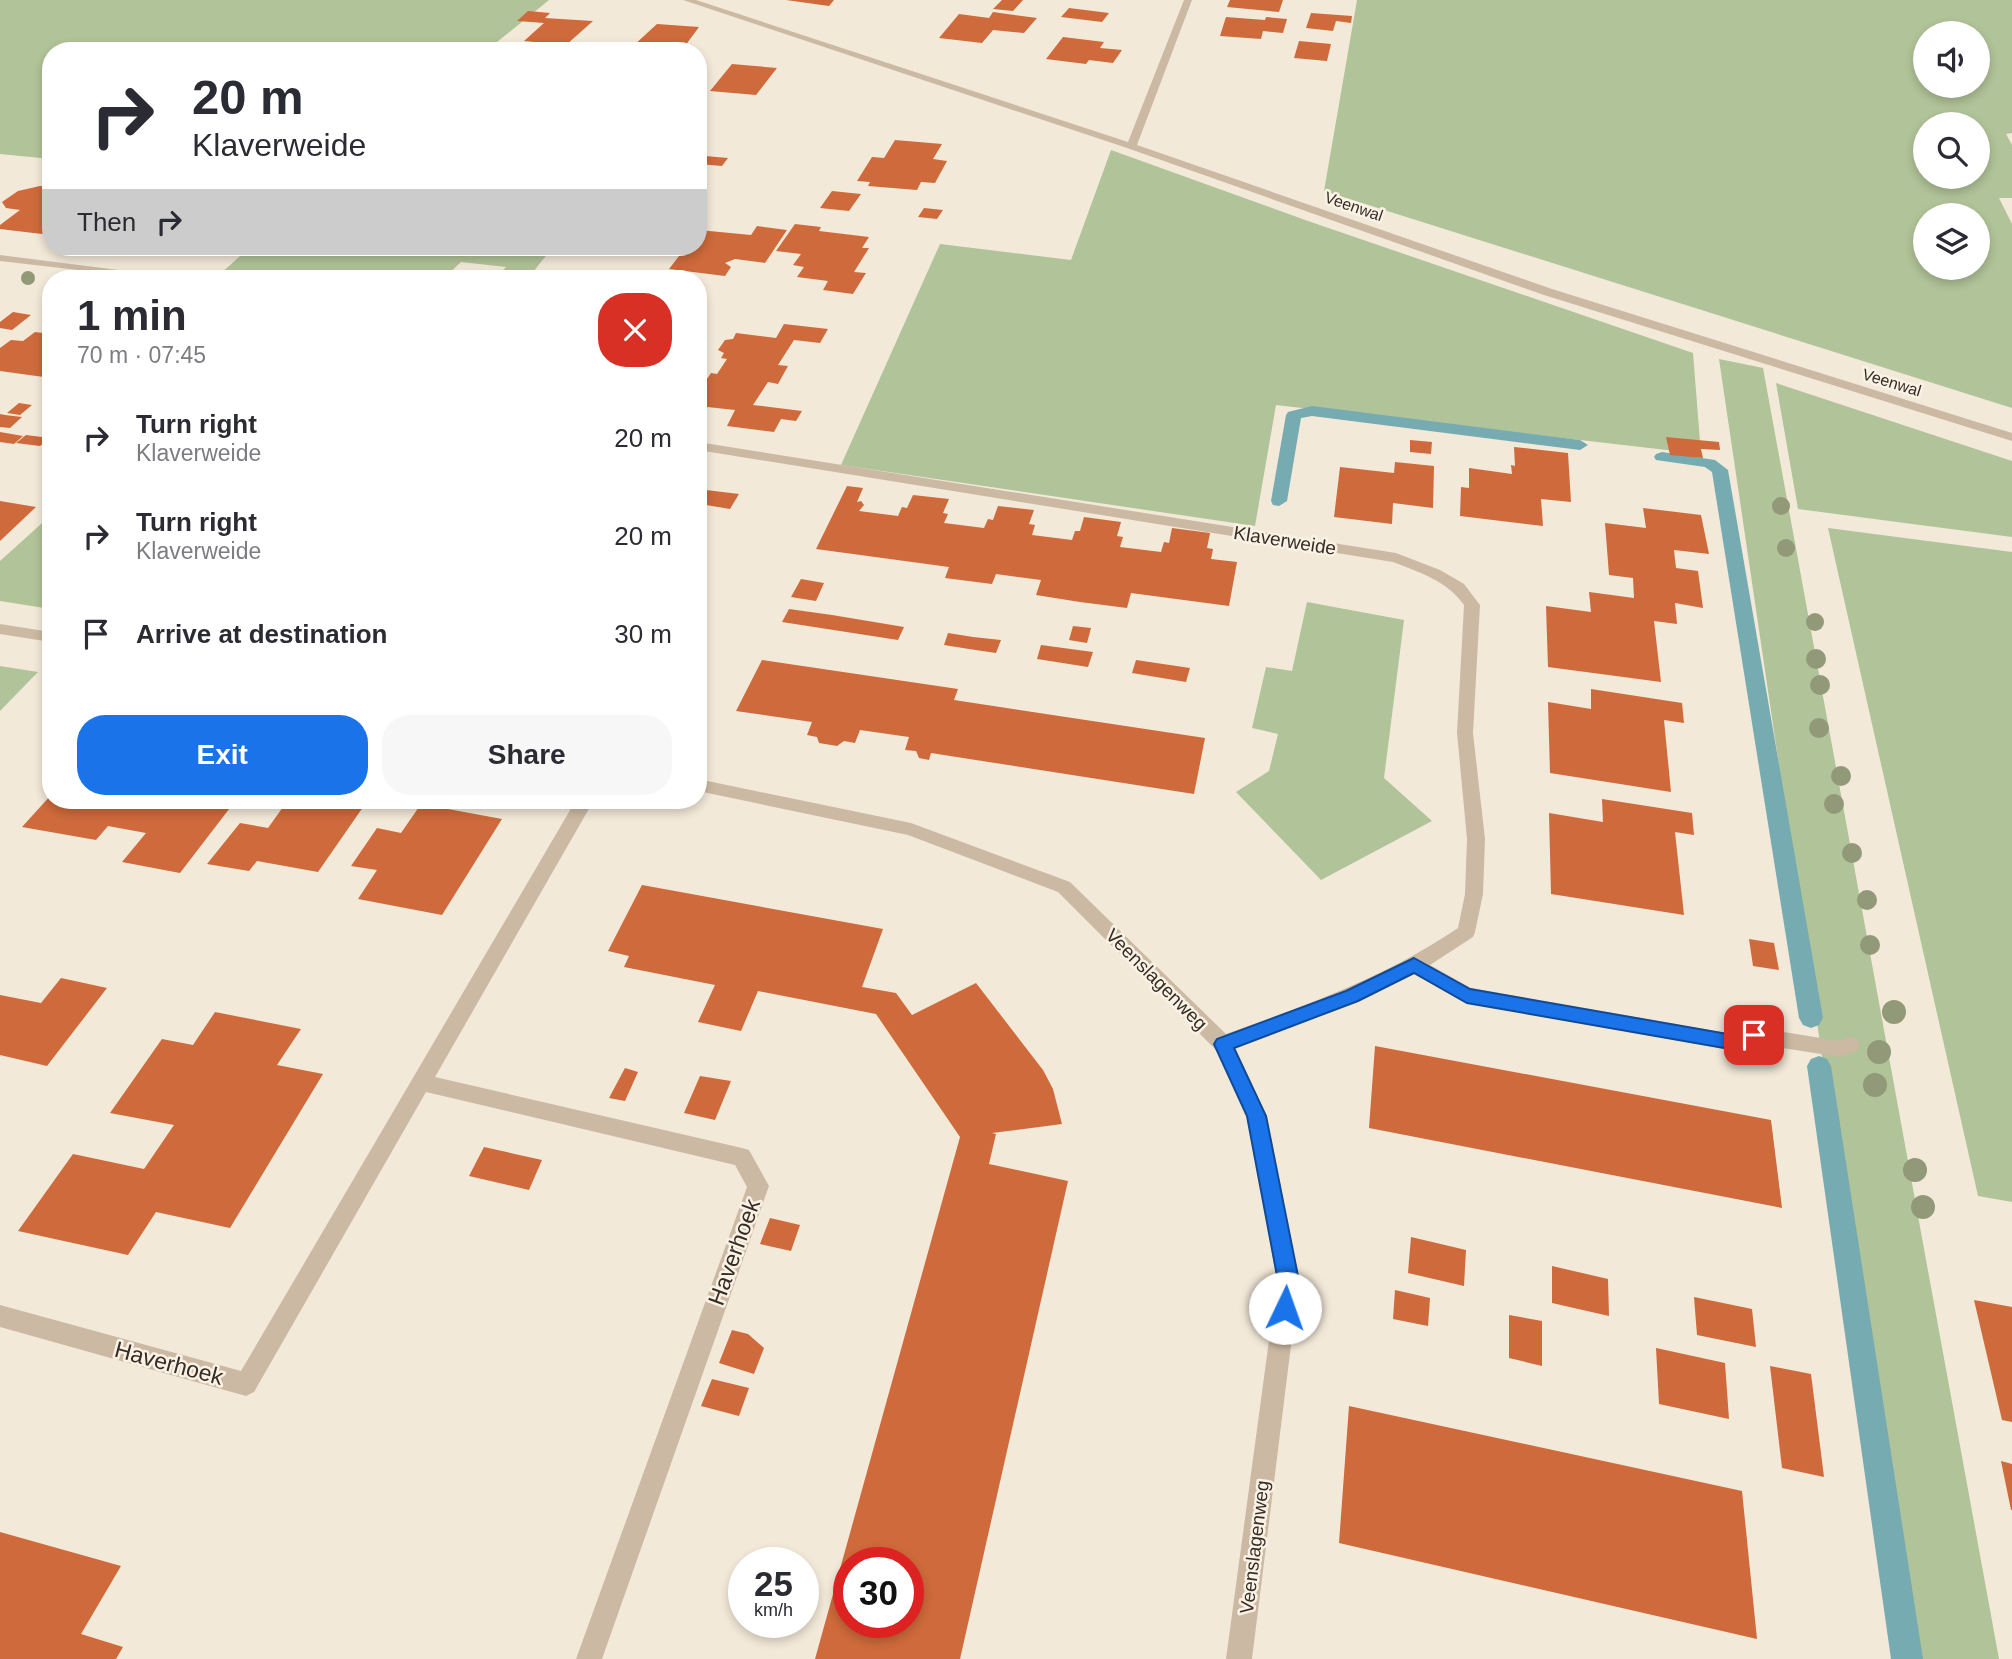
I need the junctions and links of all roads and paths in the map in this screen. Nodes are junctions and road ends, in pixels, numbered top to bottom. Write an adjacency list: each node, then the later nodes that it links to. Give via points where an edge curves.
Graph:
1 (687, 0): 3 (street, Veenwal)
2 (1188, 0): 3 (street)
3 (1131, 146): 6 (street, Veenwal, via 1548,292)
4 (0, 258): 5 (street)
5 (95, 270)
6 (2012, 437)
7 (707, 447): 12 (street, Klaverweide, via 1396,558 1460,587 1472,606 1465,733 1476,839 1474,894 1466,932)
8 (0, 629): 9 (street)
9 (42, 636)
10 (707, 787): 13 (street, Veenslagenweg, via 911,829 1065,887)
11 (579, 809): 15 (street, Haverhoek)
12 (1414, 965): 13 (street, Klaverweide, via 1352,996); 14 (street, via 1467,995 1741,1044 1754,1035 1840,1049)
13 (1223, 1044): 18 (street, Veenslagenweg, via 1256,1116 1289,1281)
14 (1850, 1045)
15 (421, 1082): 16 (street, Haverhoek, via 246,1384); 17 (street, Haverhoek, via 742,1157 758,1186)
16 (0, 1316)
17 (589, 1659)
18 (1239, 1659)

